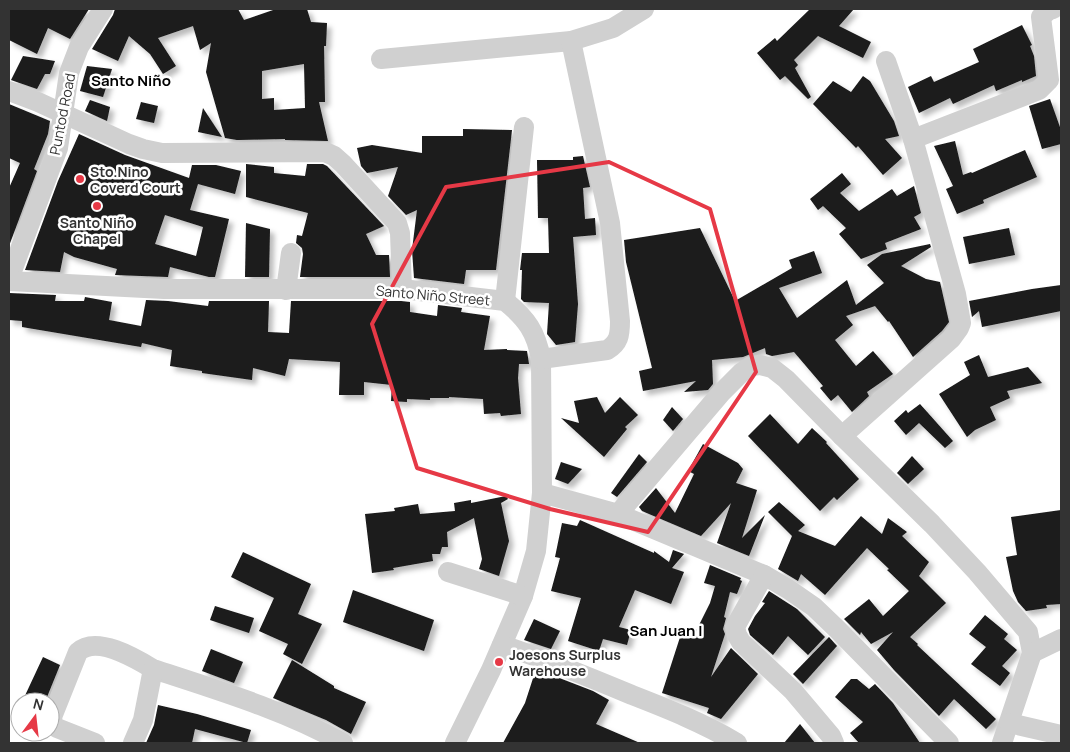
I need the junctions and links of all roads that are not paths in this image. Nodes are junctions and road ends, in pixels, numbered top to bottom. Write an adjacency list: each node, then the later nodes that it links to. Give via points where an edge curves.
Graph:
1 (103, 9): 8 (street, Puntod Road, via 79,47 69,73)
2 (644, 9): 4 (street, via 613,28)
3 (1047, 13): 10 (street, via 1049,80 1039,90)
4 (572, 41): 5 (street); 16 (street, via 610,223 620,335 615,345 607,350)
5 (381, 59)
6 (886, 61): 10 (street)
7 (9, 91): 8 (street)
8 (64, 114): 12 (street, Puntod Road, via 58,148); 13 (street, via 142,150 162,153 325,152 334,156 397,224)
9 (524, 128): 15 (street)
10 (913, 139): 17 (street, via 961,323 951,339)
11 (291, 253): 14 (street)
12 (9, 280): 14 (street, Santo Niño Street, via 164,289)
13 (402, 289): 14 (street, Santo Niño Street); 15 (street, Santo Niño Street)
14 (286, 290)
15 (505, 301): 16 (street, Santo Niño Street, via 530,326)
16 (541, 359): 18 (street, Santo Niño Street)
17 (842, 436): 19 (street, via 772,368 750,366 721,393); 25 (street, via 977,572 1028,632)
18 (542, 493): 19 (street); 22 (street, Santo Niño Street, via 536,551)
19 (618, 514): 21 (street)
20 (448, 572): 22 (street)
21 (764, 575): 34 (street, via 739,618 735,627 737,635 793,692); 35 (street, via 814,607)
22 (523, 596): 24 (street, Santo Niño Street)
23 (1061, 639): 25 (street)
24 (502, 645): 32 (street, Santo Niño Street); 33 (street, via 666,708 714,729)
25 (1032, 653): 27 (street)
26 (153, 669): 29 (street, via 106,647 92,645 78,652 52,717 57,728); 30 (street, via 143,720); 31 (street, via 270,709)
27 (1009, 723): 28 (street); 36 (street)
28 (1061, 735)
29 (95, 743)
30 (133, 743)
31 (343, 743)
32 (455, 743)
33 (736, 743)
34 (834, 743)
35 (949, 743)
36 (1002, 743)

